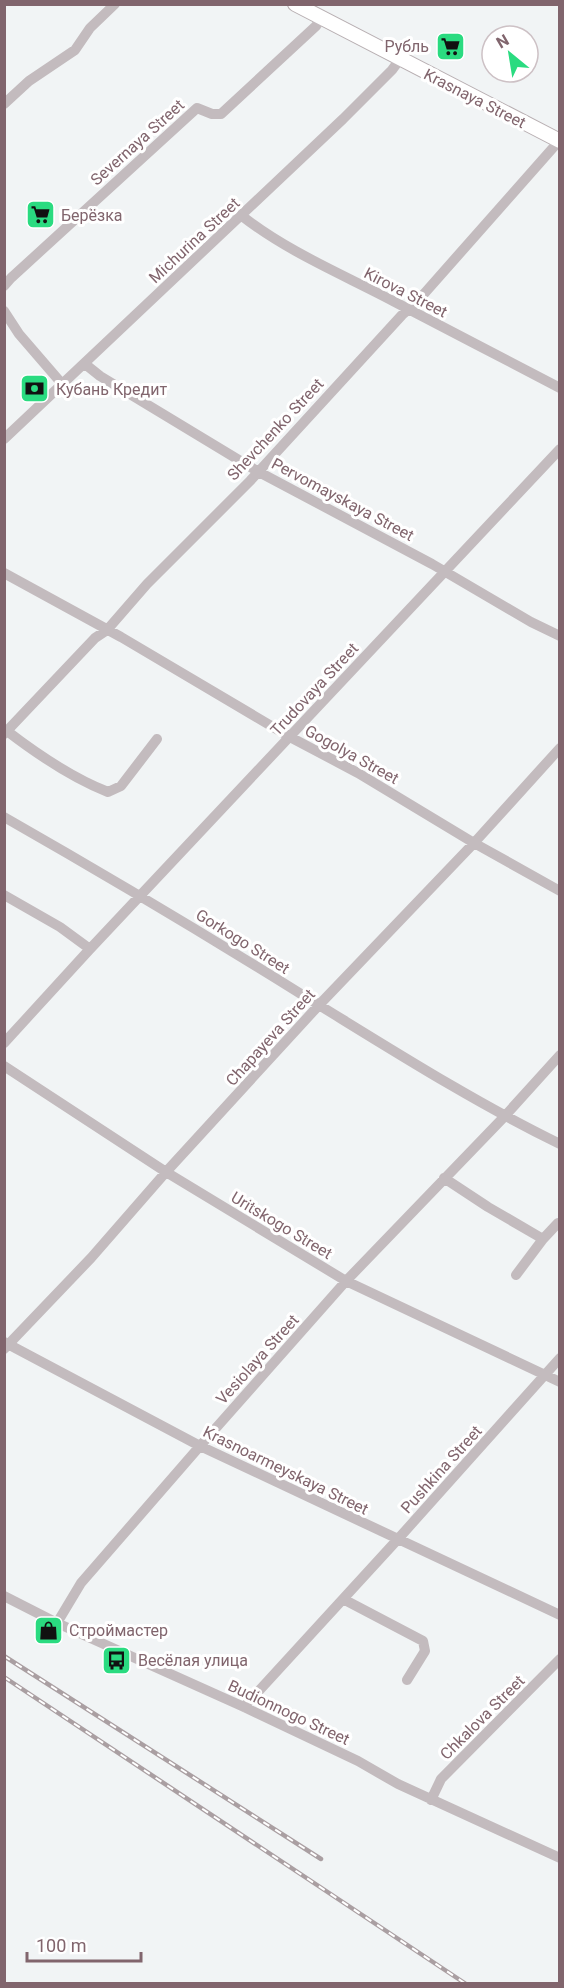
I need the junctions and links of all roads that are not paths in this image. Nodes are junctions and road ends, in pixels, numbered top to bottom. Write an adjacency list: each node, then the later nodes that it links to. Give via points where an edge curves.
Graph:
1 (115, 4): 5 (street, via 90,28 75,50 29,81)
2 (295, 4): 3 (main road, Krasnaya Street)
3 (321, 18): 4 (main road, Krasnaya Street); 8 (street, Severnaya Street, via 221,114 197,108)
4 (400, 59): 6 (main road, Krasnaya Street); 7 (street, Michurina Street, via 343,120)
5 (4, 104)
6 (559, 141): 9 (street, Shevchenko Street)
7 (242, 216): 9 (street, Kirova Street, via 281,243); 11 (street, Michurina Street)
8 (4, 286)
9 (409, 309): 13 (street, Kirova Street); 16 (street, Shevchenko Street)
10 (4, 311): 12 (street)
11 (86, 364): 12 (street, Michurina Street); 16 (street, Pervomayskaya Street)
12 (63, 385): 14 (street, Michurina Street)
13 (560, 388)
14 (4, 439)
15 (560, 449): 17 (street, Trudovaya Street)
16 (257, 471): 17 (street, Pervomayskaya Street); 19 (street, Shevchenko Street)
17 (446, 572): 20 (street, Pervomayskaya Street); 22 (street, Trudovaya Street)
18 (4, 573): 19 (street, Gogolya Street)
19 (107, 630): 21 (street, Shevchenko Street, via 94,638); 22 (street, Gogolya Street)
20 (560, 636)
21 (6, 733): 23 (street, Shevchenko Street, via 108,792 121,786)
22 (290, 737): 26 (street, Gogolya Street); 29 (street, Trudovaya Street)
23 (157, 739)
24 (560, 748): 26 (street, Chapayeva Street)
25 (4, 817): 29 (street, Gorkogo Street)
26 (474, 843): 27 (street, Gogolya Street); 31 (street, Chapayeva Street)
27 (560, 891)
28 (4, 895): 30 (street)
29 (141, 896): 30 (street, Trudovaya Street); 31 (street, Gorkogo Street)
30 (90, 949): 32 (street, Trudovaya Street)
31 (319, 1005): 35 (street, Gorkogo Street); 37 (street, Chapayeva Street)
32 (4, 1043)
33 (560, 1055): 35 (street, Vesiolaya Street)
34 (4, 1066): 37 (street, Uritskogo Street)
35 (504, 1117): 36 (street, Gorkogo Street); 38 (street, Vesiolaya Street)
36 (560, 1144)
37 (166, 1172): 42 (street, Uritskogo Street); 43 (street, Chapayeva Street, via 91,1258)
38 (444, 1178): 40 (street); 42 (street, Vesiolaya Street)
39 (558, 1223): 40 (street)
40 (543, 1239): 41 (street)
41 (516, 1275)
42 (346, 1281): 45 (street, Uritskogo Street); 47 (street, Vesiolaya Street)
43 (6, 1345): 47 (street, Krasnoarmeyskaya Street)
44 (560, 1358): 45 (street, Pushkina Street)
45 (544, 1375): 46 (street, Uritskogo Street); 48 (street, Pushkina Street)
46 (560, 1382)
47 (200, 1446): 48 (street, Krasnoarmeyskaya Street); 52 (street, Vesiolaya Street, via 81,1583)
48 (398, 1539): 50 (street, Pushkina Street); 51 (street, Krasnoarmeyskaya Street)
49 (4, 1596): 52 (street, Budionnogo Street)
50 (343, 1599): 54 (street, via 423,1641 425,1651); 55 (street, Pushkina Street)
51 (560, 1615)
52 (57, 1623): 55 (street, Budionnogo Street)
53 (560, 1659): 56 (street, Chkalova Street, via 441,1779)
54 (407, 1680)
55 (244, 1707): 56 (street, Budionnogo Street)
56 (431, 1800): 57 (street, Budionnogo Street)
57 (560, 1858)

